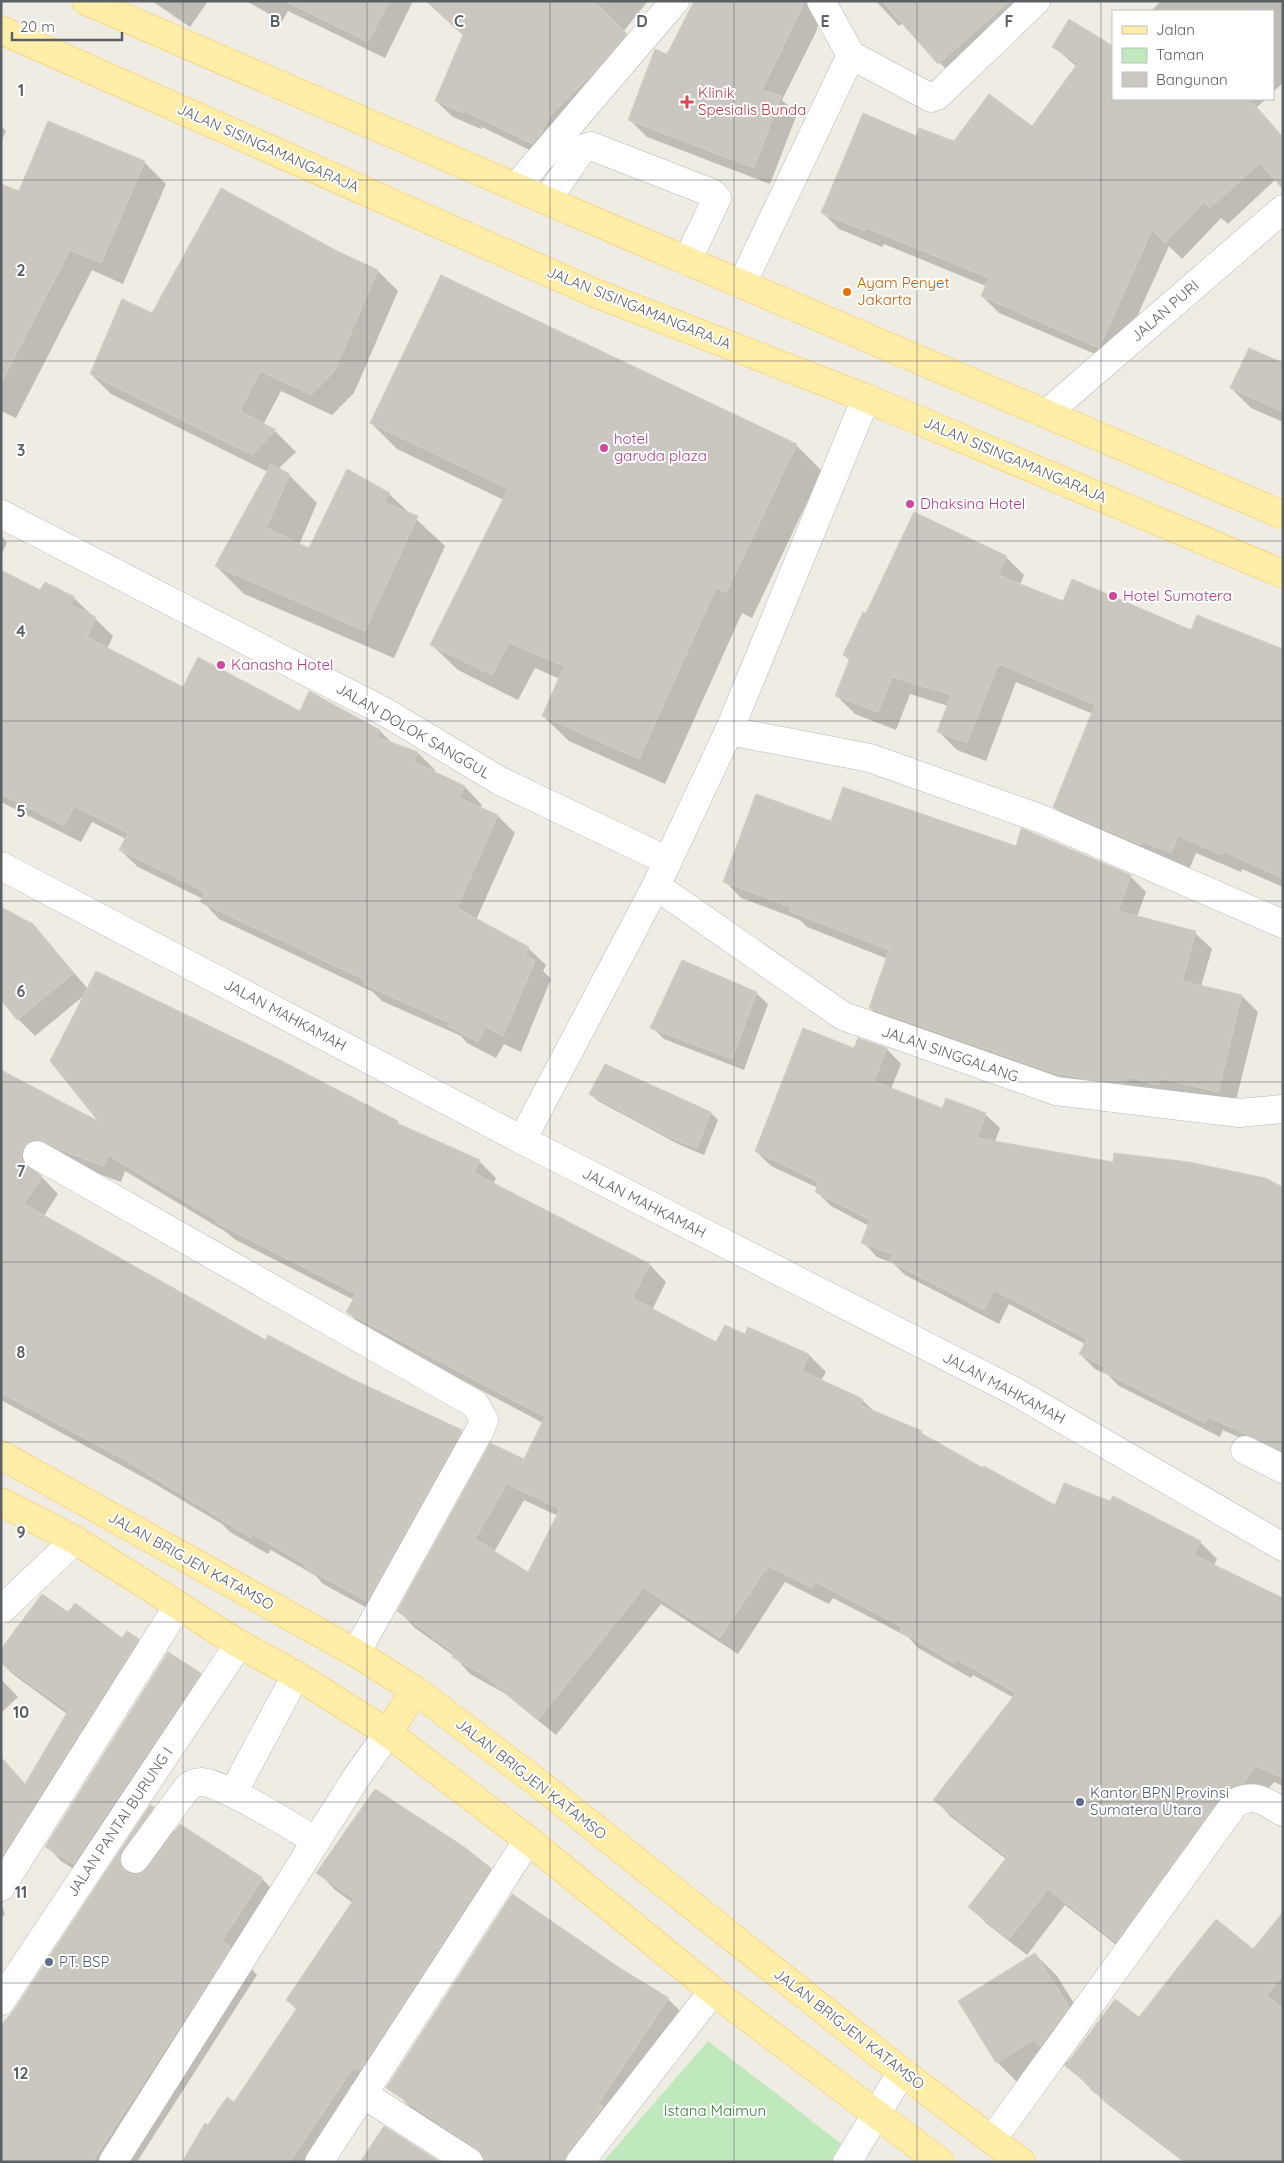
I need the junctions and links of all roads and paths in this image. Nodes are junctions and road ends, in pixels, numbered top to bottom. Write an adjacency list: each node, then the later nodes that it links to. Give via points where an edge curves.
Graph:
1 (86, 1): 7 (main road)
2 (674, 1): 7 (street)
3 (821, 1): 6 (street)
4 (1036, 1): 6 (street, via 937,96 931,98)
5 (1, 30): 12 (main road, JALAN SISINGAMANGARAJA, via 595,293)
6 (851, 55): 11 (street)
7 (517, 186): 8 (main road)
8 (547, 200): 10 (main road); 10 (street, via 587,146 712,192 717,198)
9 (1283, 209): 13 (street, JALAN PURI)
10 (687, 261): 11 (main road)
11 (742, 284): 13 (main road)
12 (866, 398): 16 (main road, JALAN SISINGAMANGARAJA); 17 (street)
13 (1047, 413): 15 (main road)
14 (1, 514): 18 (street, JALAN DOLOK SANGGUL, via 385,712 500,781)
15 (1283, 515)
16 (1283, 574)
17 (729, 731): 18 (street); 21 (street, via 870,758 1039,818)
18 (668, 861): 20 (street)
19 (1, 866): 23 (street, JALAN MAHKAMAH)
20 (656, 886): 22 (street, JALAN SINGGALANG, via 842,1016 1056,1091 1239,1113); 23 (street)
21 (1283, 924)
22 (1283, 1109)
23 (522, 1140): 30 (street, JALAN MAHKAMAH, via 1016,1392)
24 (37, 1155): 34 (street, via 480,1409 484,1420 480,1428)
25 (1245, 1450): 27 (street)
26 (1, 1455): 34 (main road, JALAN BRIGJEN KATAMSO)
27 (1283, 1469)
28 (1, 1502): 29 (main road)
29 (75, 1540): 31 (main road); 32 (street)
30 (1283, 1548)
31 (178, 1606): 33 (main road); 43 (street)
32 (1, 1610)
33 (239, 1644): 35 (main road); 45 (street, JALAN PANTAI BURUNG I)
34 (356, 1653): 36 (main road, JALAN BRIGJEN KATAMSO)
35 (296, 1676): 37 (main road); 38 (street)
36 (415, 1690): 37 (main road); 46 (main road, JALAN BRIGJEN KATAMSO, via 538,1782)
37 (388, 1733): 40 (main road); 41 (street)
38 (233, 1793): 41 (street); 42 (street, via 202,1782 193,1784)
39 (1283, 1812): 49 (street, via 1248,1797 1236,1802)
40 (528, 1840): 44 (main road); 47 (street)
41 (316, 1841): 50 (street)
42 (135, 1859)
43 (1, 1887)
44 (713, 1990): 48 (main road); 53 (street)
45 (1, 2001)
46 (902, 2072): 48 (street); 49 (main road, JALAN BRIGJEN KATAMSO)
47 (363, 2094): 51 (street); 52 (street)
48 (876, 2113): 54 (street); 55 (main road)
49 (992, 2140): 56 (main road, JALAN BRIGJEN KATAMSO)
50 (113, 2162)
51 (319, 2162)
52 (469, 2162)
53 (580, 2162)
54 (847, 2162)
55 (940, 2162)
56 (1021, 2162)

